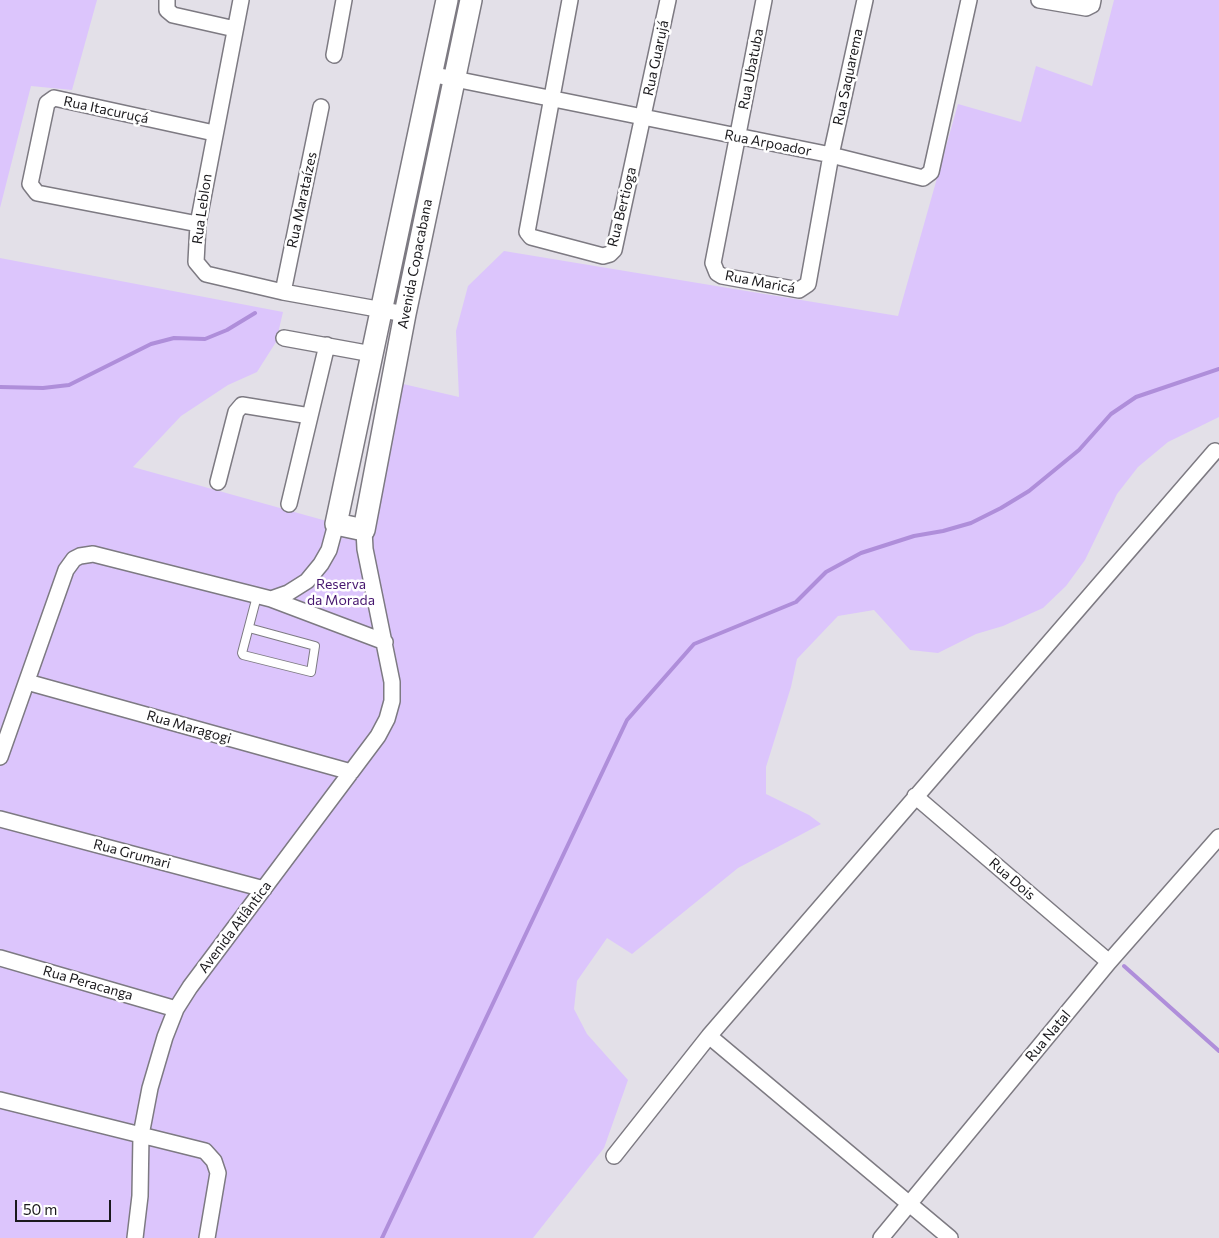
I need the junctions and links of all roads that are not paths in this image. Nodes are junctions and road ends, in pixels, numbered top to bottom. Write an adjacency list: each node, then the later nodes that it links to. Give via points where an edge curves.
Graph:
1 (167, 0): 13 (street, via 167,10 173,14)
2 (241, 0): 13 (street, Rua Leblon)
3 (344, 0): 14 (street)
4 (447, 0): 15 (street, Avenida Copacabana)
5 (470, 0): 16 (street, Avenida Copacabana)
6 (570, 0): 17 (street)
7 (668, 0): 19 (street, Rua Guarujá)
8 (764, 0): 21 (street, Rua Ubatuba)
9 (865, 0): 22 (street, Rua Saquarema)
10 (968, 0): 22 (street, Rua Arpoador, via 928,176 923,178)
11 (1039, 0): 12 (street, via 1086,8 1092,5)
12 (1093, 0)
13 (235, 29): 20 (street, Rua Leblon)
14 (334, 55)
15 (430, 74): 16 (street, Rua Arpoador); 25 (street, Avenida Copacabana)
16 (453, 78): 17 (street, Rua Arpoador); 26 (street, Avenida Copacabana)
17 (552, 98): 19 (street, Rua Arpoador); 19 (street, Rua Bertioga, via 527,232 531,237 603,256 614,250)
18 (321, 107): 24 (street, Rua Marataízes)
19 (644, 117): 21 (street, Rua Arpoador)
20 (214, 133): 23 (street, Rua Leblon); 23 (street, Rua Itacuruçá, via 54,98 47,103 30,184 37,193)
21 (738, 137): 22 (street, Rua Arpoador); 22 (street, Rua Maricá, via 714,263 717,273 731,278 804,289 808,284)
22 (831, 155)
23 (198, 224): 24 (street, Rua Leblon, via 196,262 206,274)
24 (283, 292): 25 (street, Rua Leblon)
25 (381, 308): 26 (street, Rua Leblon); 29 (street, Avenida Copacabana)
26 (404, 314): 35 (street, Avenida Copacabana)
27 (284, 338): 28 (street)
28 (327, 345): 29 (street); 30 (street)
29 (372, 354): 34 (street, Avenida Copacabana)
30 (310, 416): 32 (street, via 242,405 236,412); 33 (street)
31 (1215, 451): 42 (street)
32 (218, 482)
33 (289, 504)
34 (336, 524): 35 (street); 36 (street, via 329,550 307,581 288,593)
35 (364, 530): 38 (street, Avenida Atlântica, via 365,549)
36 (264, 597): 37 (lane); 38 (street); 39 (street, via 93,554 80,556 66,570)
37 (248, 628): 37 (lane, via 243,655 311,672 315,646)
38 (385, 642): 41 (street, Avenida Atlântica, via 392,682 390,710 378,736)
39 (27, 682): 40 (street); 41 (street, Rua Maragogi)
40 (0, 757)
41 (351, 772): 45 (street, Avenida Atlântica)
42 (916, 796): 47 (street, Rua Dois); 49 (street)
43 (0, 819): 45 (street, Rua Grumari)
44 (1219, 837): 47 (street, Rua Natal)
45 (264, 889): 48 (street, Avenida Atlântica)
46 (0, 958): 48 (street, Rua Peracanga)
47 (1109, 962): 53 (street, Rua Natal)
48 (176, 1009): 51 (street, Avenida Atlântica, via 150,1088)
49 (709, 1036): 52 (street); 53 (street)
50 (0, 1100): 51 (street)
51 (141, 1135): 54 (street, Avenida Atlântica, via 140,1196); 55 (street, via 206,1151 214,1161 218,1173)
52 (614, 1156)
53 (910, 1203): 56 (street, Rua Natal); 57 (street)
54 (135, 1238)
55 (207, 1238)
56 (881, 1238)
57 (950, 1238)

